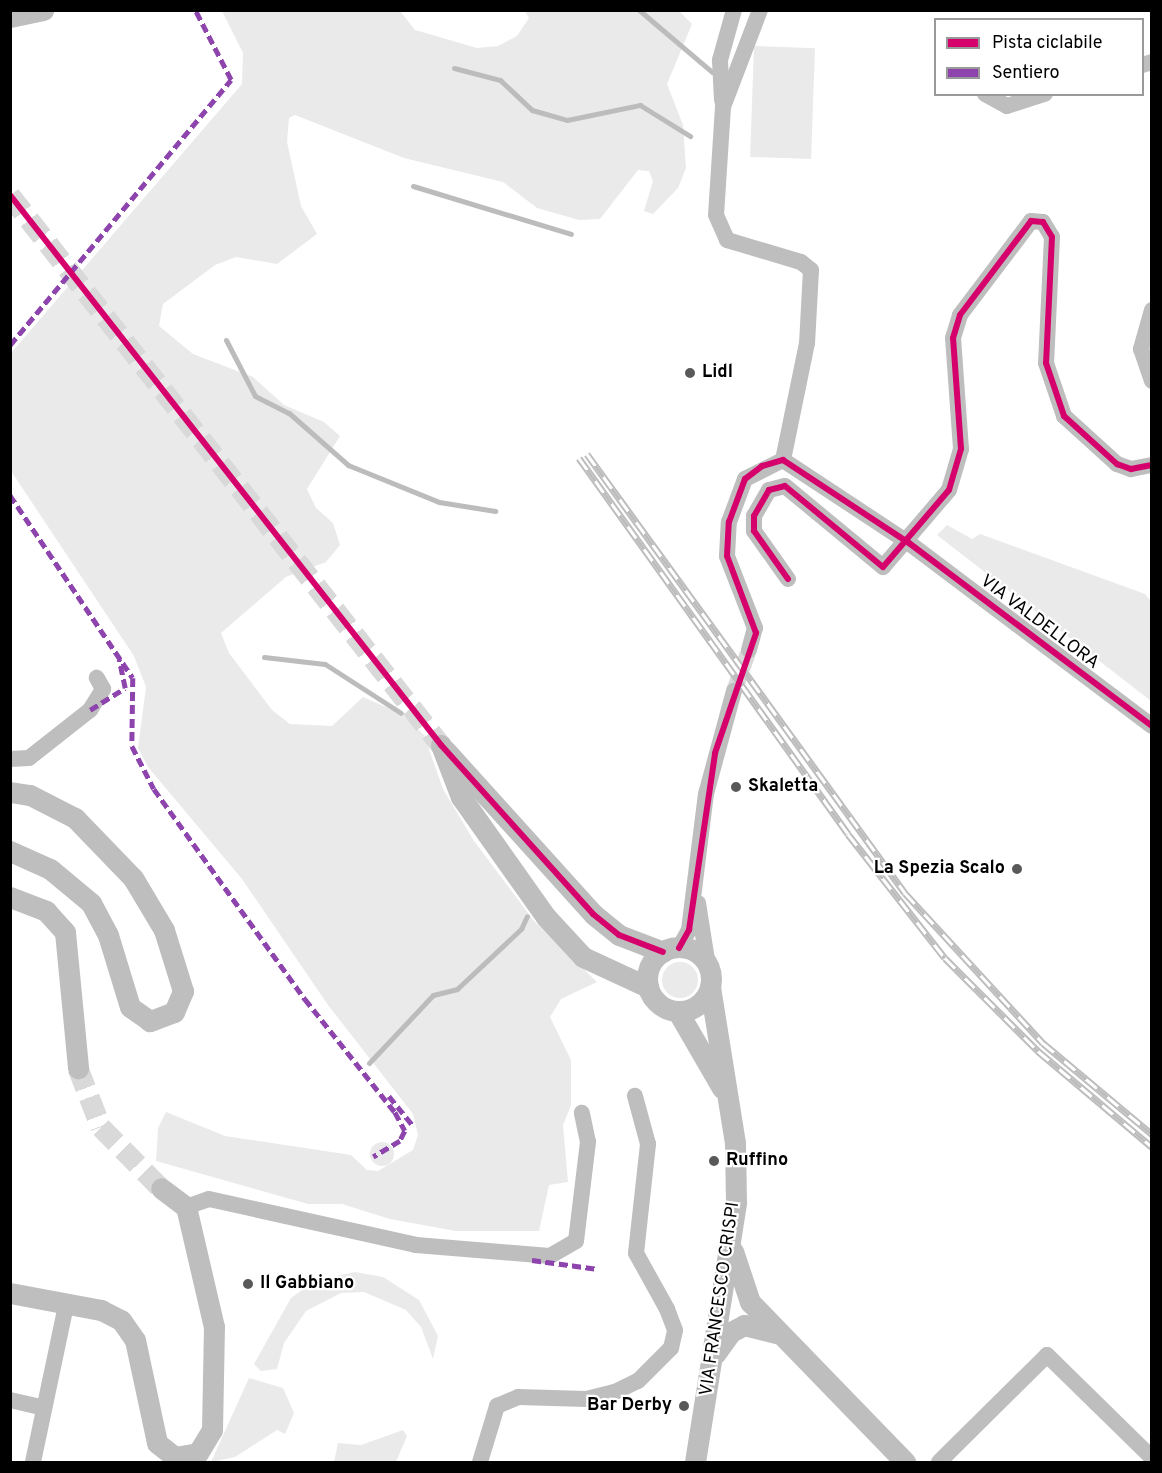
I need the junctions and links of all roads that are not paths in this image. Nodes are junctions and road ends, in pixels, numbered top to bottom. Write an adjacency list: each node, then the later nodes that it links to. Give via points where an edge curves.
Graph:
1 (43, 10): 4 (street)
2 (734, 10): 7 (street, via 720,60)
3 (760, 10): 7 (street)
4 (10, 17)
5 (988, 96): 6 (street, via 1006,106)
6 (1038, 96)
7 (723, 107): 10 (street, via 719,229 727,240 801,261 811,270 807,343)
8 (1152, 310): 9 (street, via 1141,349)
9 (1152, 381)
10 (783, 460): 12 (street, VIA VALDELLORA); 14 (street, via 745,479 729,522 727,556 755,627)
11 (1152, 465): 12 (street, via 1131,469 1117,464 1064,416 1046,363 1052,237 1043,222 1031,221 960,315 953,338 961,429 958,472)
12 (909, 543): 13 (street, via 883,567 785,486 770,490 754,516 754,531); 17 (street, VIA VALDELLORA)
13 (788, 579)
14 (749, 650)
15 (97, 678): 18 (street, via 104,689 90,710 28,758)
16 (734, 691): 21 (street, VIA FRANCESCO CRISPI, via 706,794)
17 (1152, 726)
18 (10, 759)
19 (10, 792): 20 (street, via 30,795 75,818 133,878 164,930 183,991 174,1012 150,1021 130,1007 108,935 91,903 50,868)
20 (10, 851)
21 (695, 887): 23 (street, VIA FRANCESCO CRISPI, via 689,930); 24 (street, VIA FRANCESCO CRISPI)
22 (10, 897): 27 (street, via 46,911 64,932)
23 (671, 950): 24 (street, via 696,953); 25 (street, via 650,967); 25 (street, via 619,935 593,914 441,745 461,797 546,917 583,957)
24 (709, 977): 26 (street, via 700,1004); 29 (street, VIA FRANCESCO CRISPI)
25 (648, 987): 26 (street, via 657,1002)
26 (678, 1012): 29 (street, VIA FRANCESCO CRISPI)
27 (78, 1068)
28 (635, 1096): 42 (street, via 648,1144 636,1253 675,1330 671,1348 638,1381 615,1392 586,1398 518,1396 498,1406)
29 (729, 1099): 33 (street, VIA FRANCESCO CRISPI, via 735,1143)
30 (582, 1113): 32 (street, via 588,1142 576,1240 550,1256 416,1245 209,1198)
31 (161, 1188): 32 (street)
32 (186, 1207): 35 (street, via 208,1283 217,1364 212,1430 198,1453 176,1456 157,1443 129,1329 113,1314)
33 (732, 1242): 36 (street, via 743,1292); 37 (street, VIA FRANCESCO CRISPI)
34 (10, 1293): 35 (street)
35 (66, 1305): 39 (street)
36 (780, 1334): 37 (street, via 744,1325 731,1332); 44 (street)
37 (715, 1355): 43 (street, VIA FRANCESCO CRISPI)
38 (10, 1400): 39 (street)
39 (44, 1408): 41 (street)
40 (1152, 1458): 45 (street, via 1047,1354); 46 (street)
41 (33, 1462)
42 (480, 1462)
43 (695, 1462)
44 (904, 1462)
45 (939, 1462)
46 (1148, 1462)

